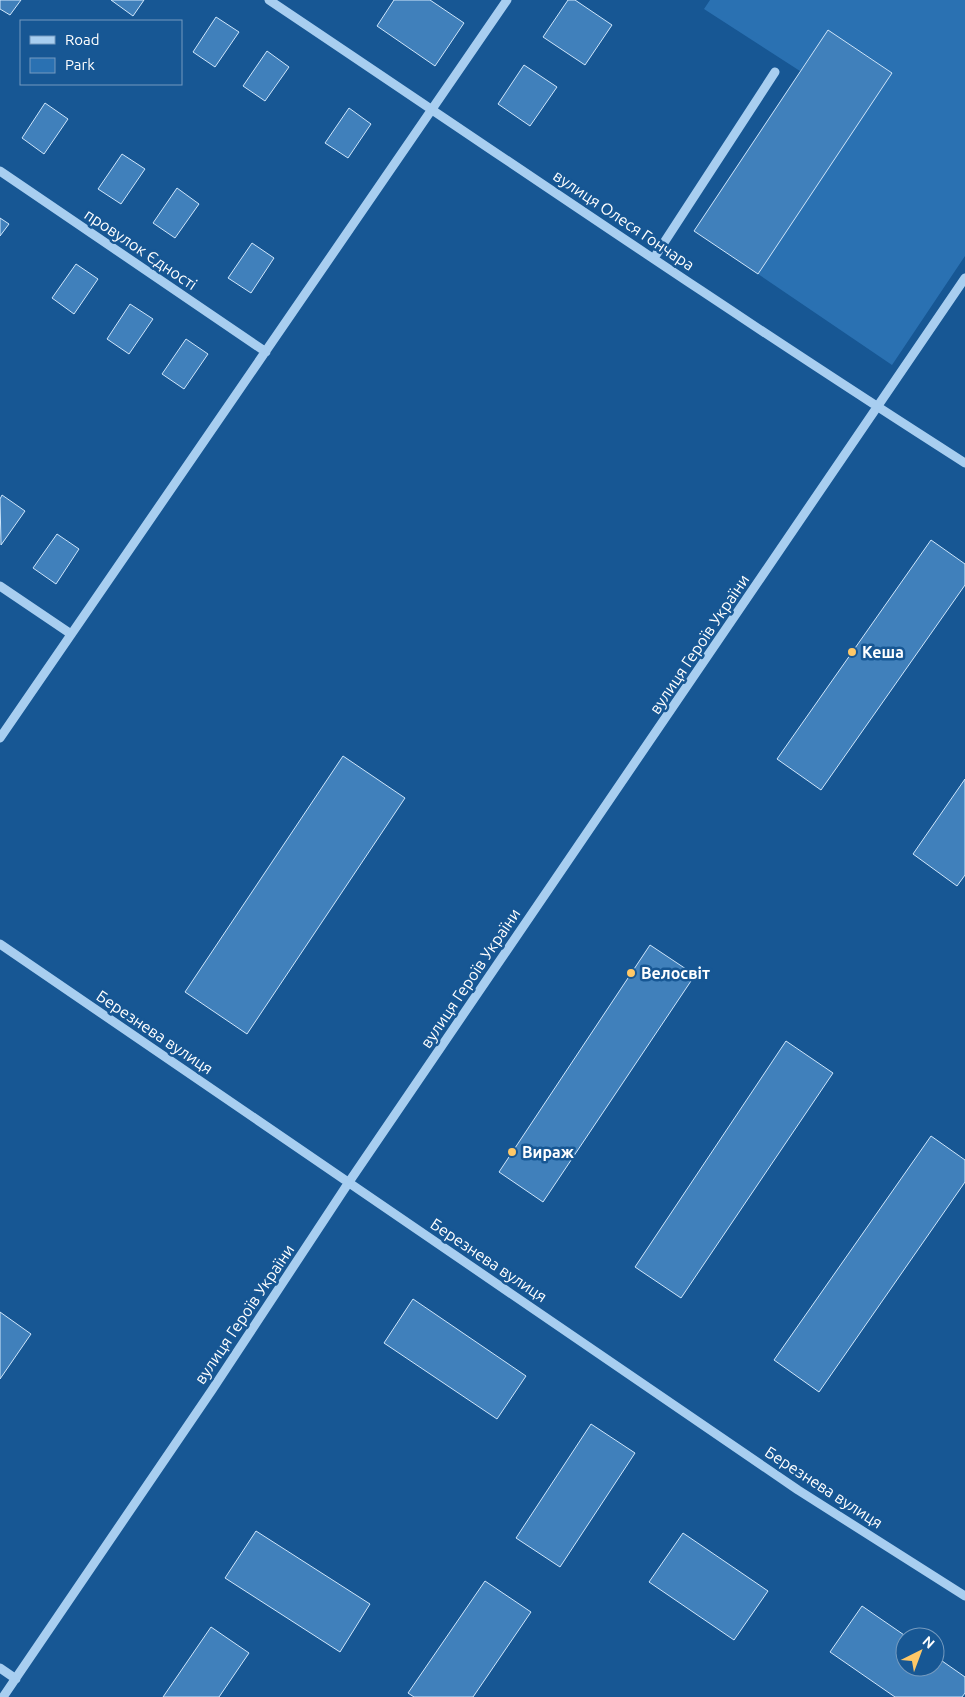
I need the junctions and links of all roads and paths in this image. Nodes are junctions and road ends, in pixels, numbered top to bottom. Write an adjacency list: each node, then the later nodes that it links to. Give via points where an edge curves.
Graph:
1 (268, 0): 4 (street, вулиця Олеся Гончара)
2 (507, 0): 4 (street)
3 (775, 72): 6 (street)
4 (432, 110): 6 (street, вулиця Олеся Гончара); 8 (street)
5 (0, 171): 8 (street, провулок Єдності)
6 (654, 258): 9 (street, вулиця Олеся Гончара)
7 (965, 278): 9 (street, вулиця Героїв України)
8 (266, 352): 12 (street)
9 (878, 407): 10 (street, вулиця Олеся Гончара); 15 (street, вулиця Героїв України)
10 (965, 463)
11 (0, 586): 12 (street)
12 (71, 634): 13 (street)
13 (0, 738)
14 (0, 944): 15 (street, Березнева вулиця)
15 (349, 1182): 16 (street, Березнева вулиця, via 798,1490); 18 (street, вулиця Героїв України)
16 (965, 1596)
17 (0, 1668): 18 (street)
18 (16, 1678): 19 (street, вулиця Героїв України)
19 (3, 1697)

